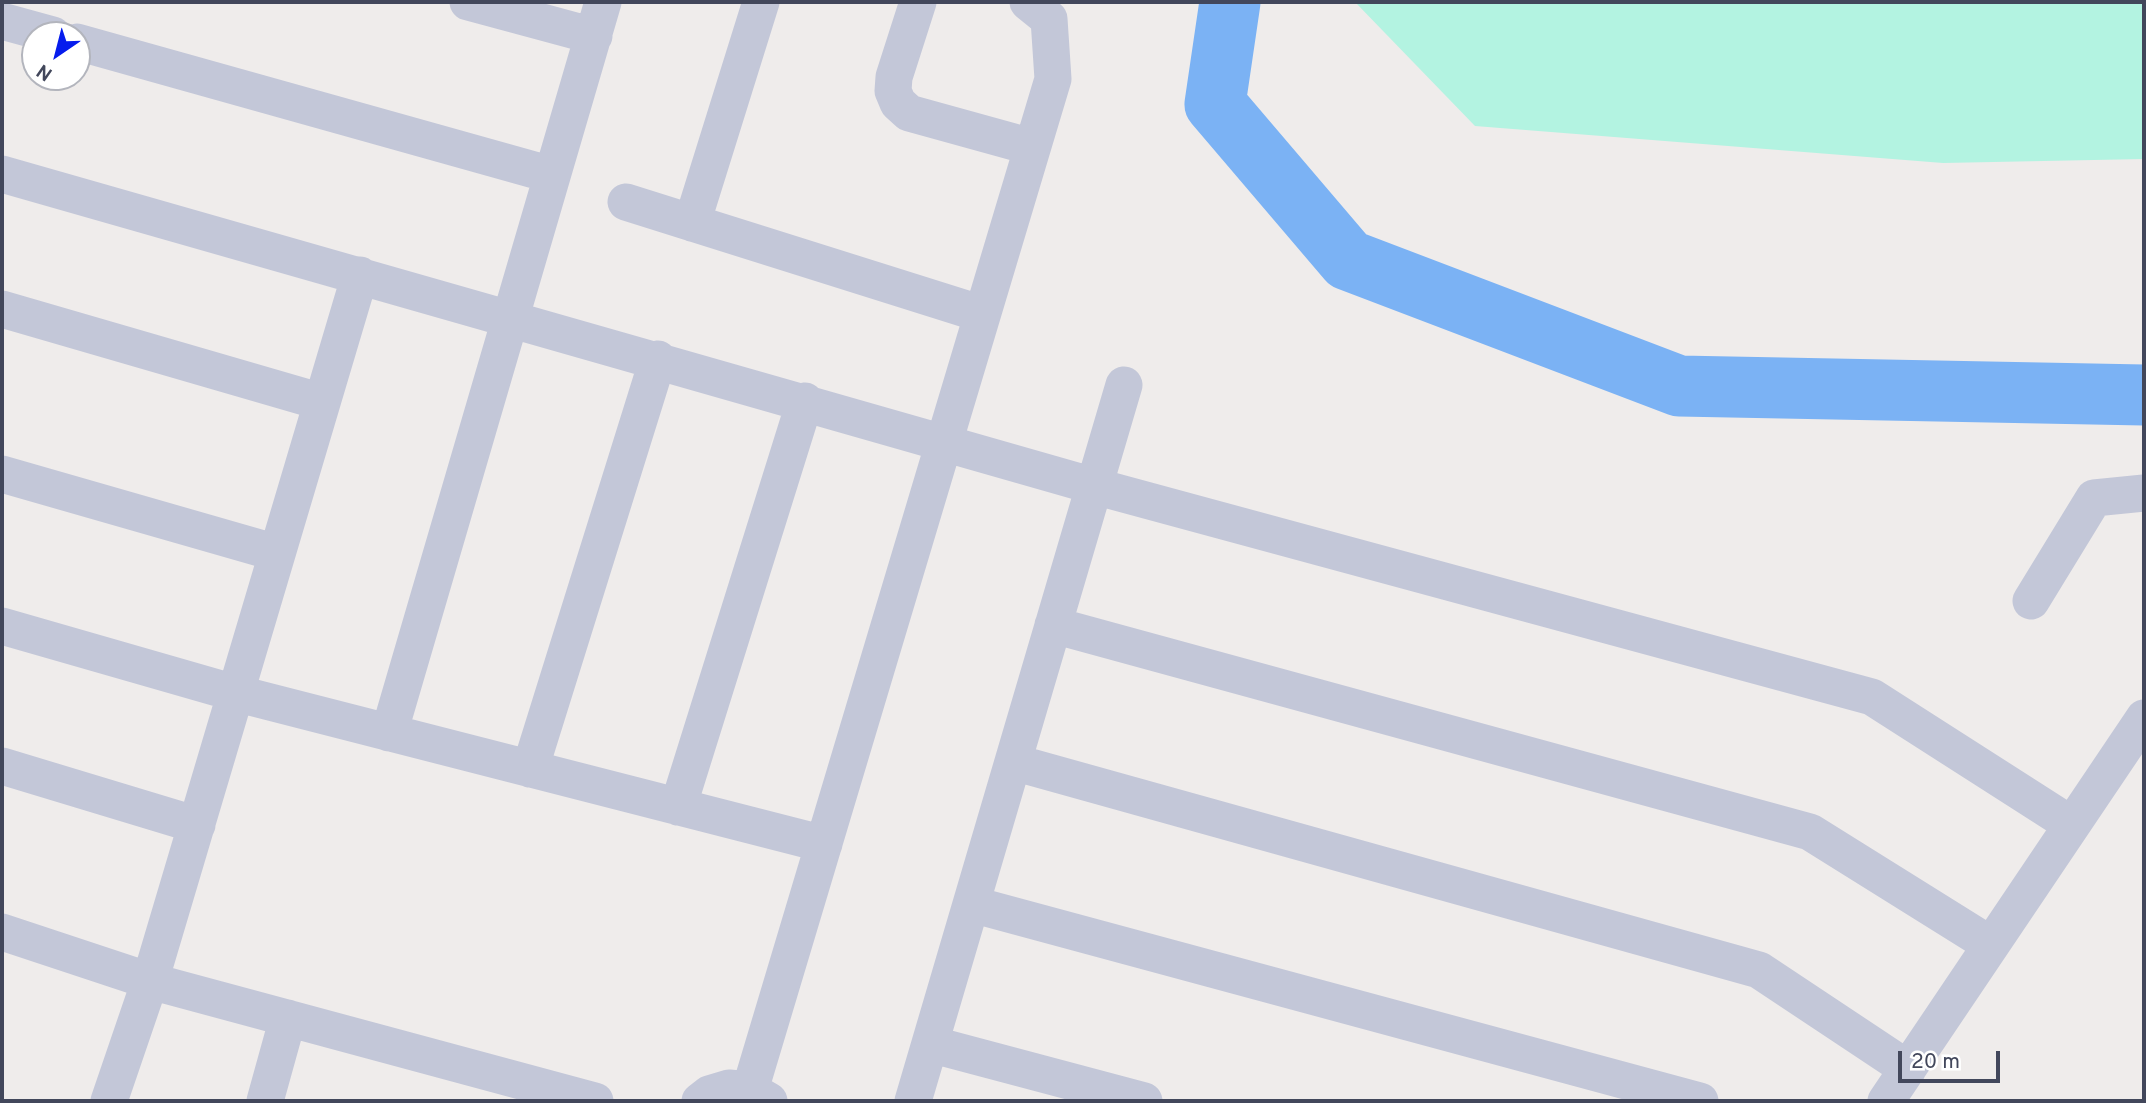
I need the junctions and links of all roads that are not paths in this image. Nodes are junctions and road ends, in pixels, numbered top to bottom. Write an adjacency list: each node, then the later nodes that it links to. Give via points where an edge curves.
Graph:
1 (468, 2): 5 (street)
2 (761, 2): 13 (street)
3 (918, 2): 9 (street, via 894,77 898,103 909,113)
4 (1028, 2): 9 (street, via 1049,19 1053,79)
5 (598, 19): 11 (street)
6 (2, 21): 7 (street)
7 (21, 26)
8 (91, 46): 11 (street)
9 (1032, 147): 16 (street)
10 (2, 174): 14 (street)
11 (552, 175): 17 (street)
12 (626, 202): 13 (street)
13 (692, 223): 16 (street)
14 (360, 275): 17 (street); 21 (street)
15 (2, 309): 21 (street)
16 (982, 314): 22 (street)
17 (509, 317): 18 (street); 32 (street)
18 (658, 359): 20 (street); 35 (street)
19 (1124, 385): 24 (street)
20 (805, 401): 22 (street); 36 (street)
21 (323, 402): 26 (street)
22 (945, 442): 24 (street); 39 (street)
23 (2, 474): 26 (street)
24 (1094, 486): 28 (street); 38 (street, via 1872,697)
25 (2144, 493): 27 (street, via 2094,498)
26 (277, 553): 30 (street)
27 (2031, 601)
28 (1053, 625): 33 (street); 42 (street, via 1810,832)
29 (2, 626): 30 (street)
30 (235, 693): 32 (street); 37 (street)
31 (2144, 718): 38 (street)
32 (389, 733): 35 (street)
33 (1013, 762): 40 (street); 46 (street, via 1759,970)
34 (2, 766): 37 (street)
35 (530, 769): 36 (street)
36 (678, 807): 39 (street)
37 (197, 824): 43 (street)
38 (2072, 825): 42 (street)
39 (824, 844): 47 (street)
40 (971, 904): 45 (street); 54 (street)
41 (2, 932): 43 (street)
42 (1991, 945): 46 (street)
43 (150, 981): 44 (street); 48 (street)
44 (288, 1018): 49 (street); 50 (street)
45 (930, 1044): 52 (street); 53 (street)
46 (1908, 1069): 55 (street)
47 (760, 1096): 51 (street, via 729,1088)
48 (109, 1101)
49 (265, 1101)
50 (595, 1101)
51 (700, 1101)
52 (913, 1101)
53 (1144, 1101)
54 (1700, 1101)
55 (1886, 1101)

